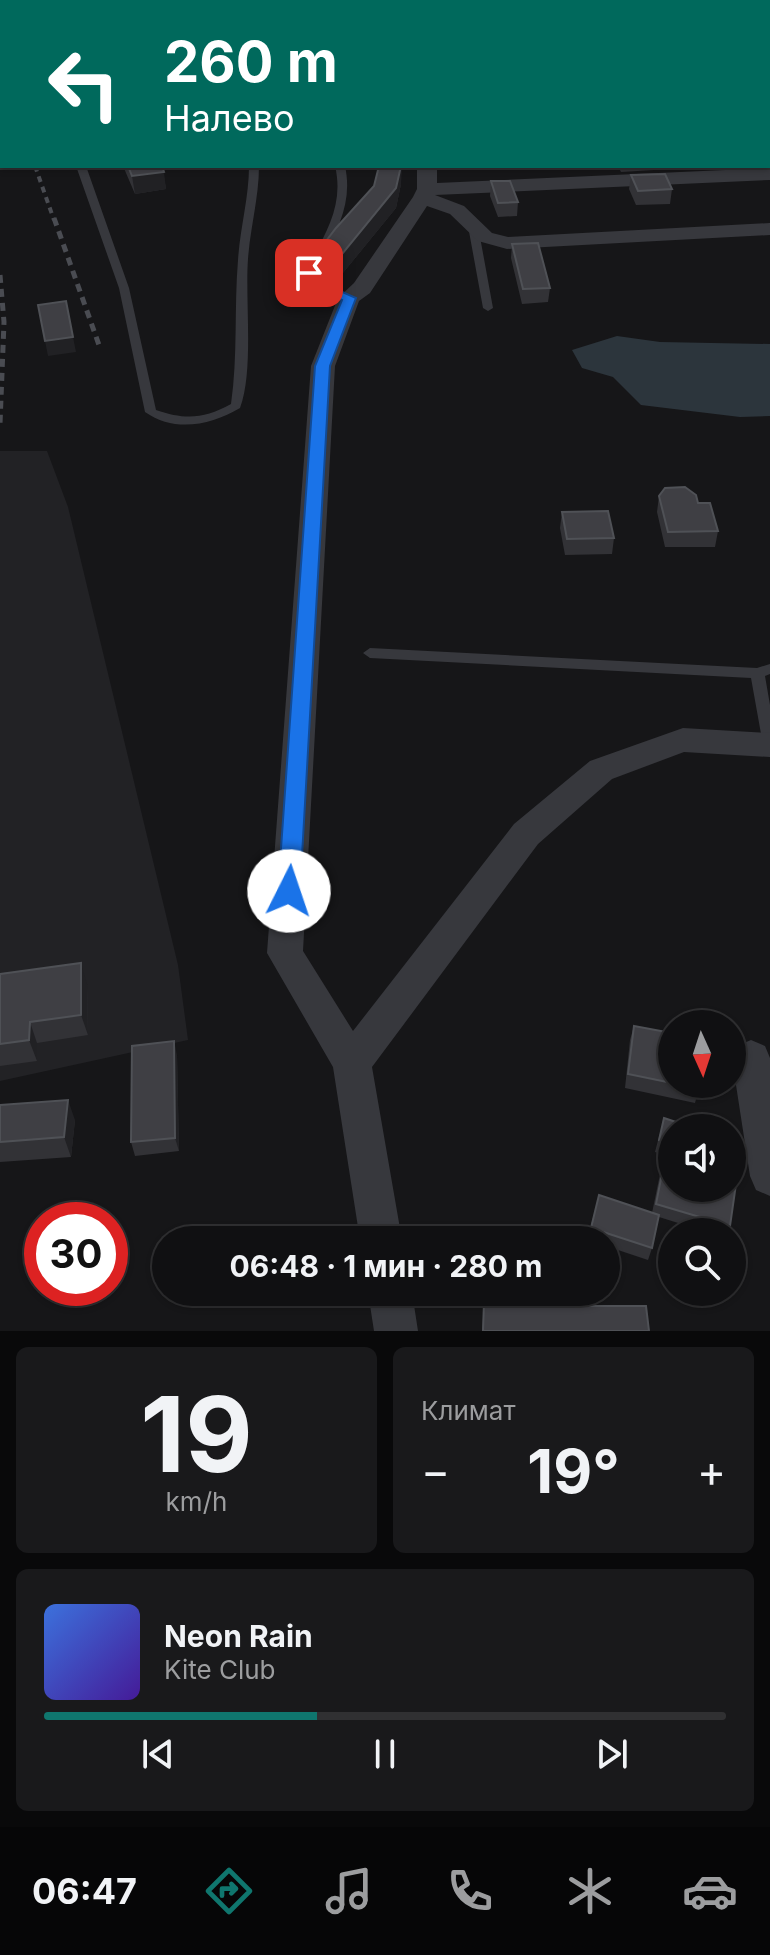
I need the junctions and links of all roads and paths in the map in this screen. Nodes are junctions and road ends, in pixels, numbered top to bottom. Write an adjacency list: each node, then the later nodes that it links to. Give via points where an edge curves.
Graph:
1 (82, 168): 2 (lane, via 124,288 151,412 179,422 210,421 236,406 243,255 255,193)
2 (254, 168)
3 (341, 168): 8 (lane, via 342,211 309,273 318,285)
4 (770, 174): 5 (street)
5 (425, 184): 6 (street); 8 (street, via 362,288)
6 (473, 226): 7 (street, via 485,237 507,243); 9 (lane)
7 (770, 229)
8 (349, 298): 14 (street, via 323,366 285,953)
9 (488, 308)
10 (370, 653): 11 (lane)
11 (763, 671): 12 (lane)
12 (770, 745): 14 (street, via 683,740 601,770 526,834)
13 (751, 1058): 15 (street)
14 (352, 1063): 16 (street)
15 (770, 1176)
16 (379, 1226)
17 (392, 1306): 18 (street)
18 (396, 1331)

